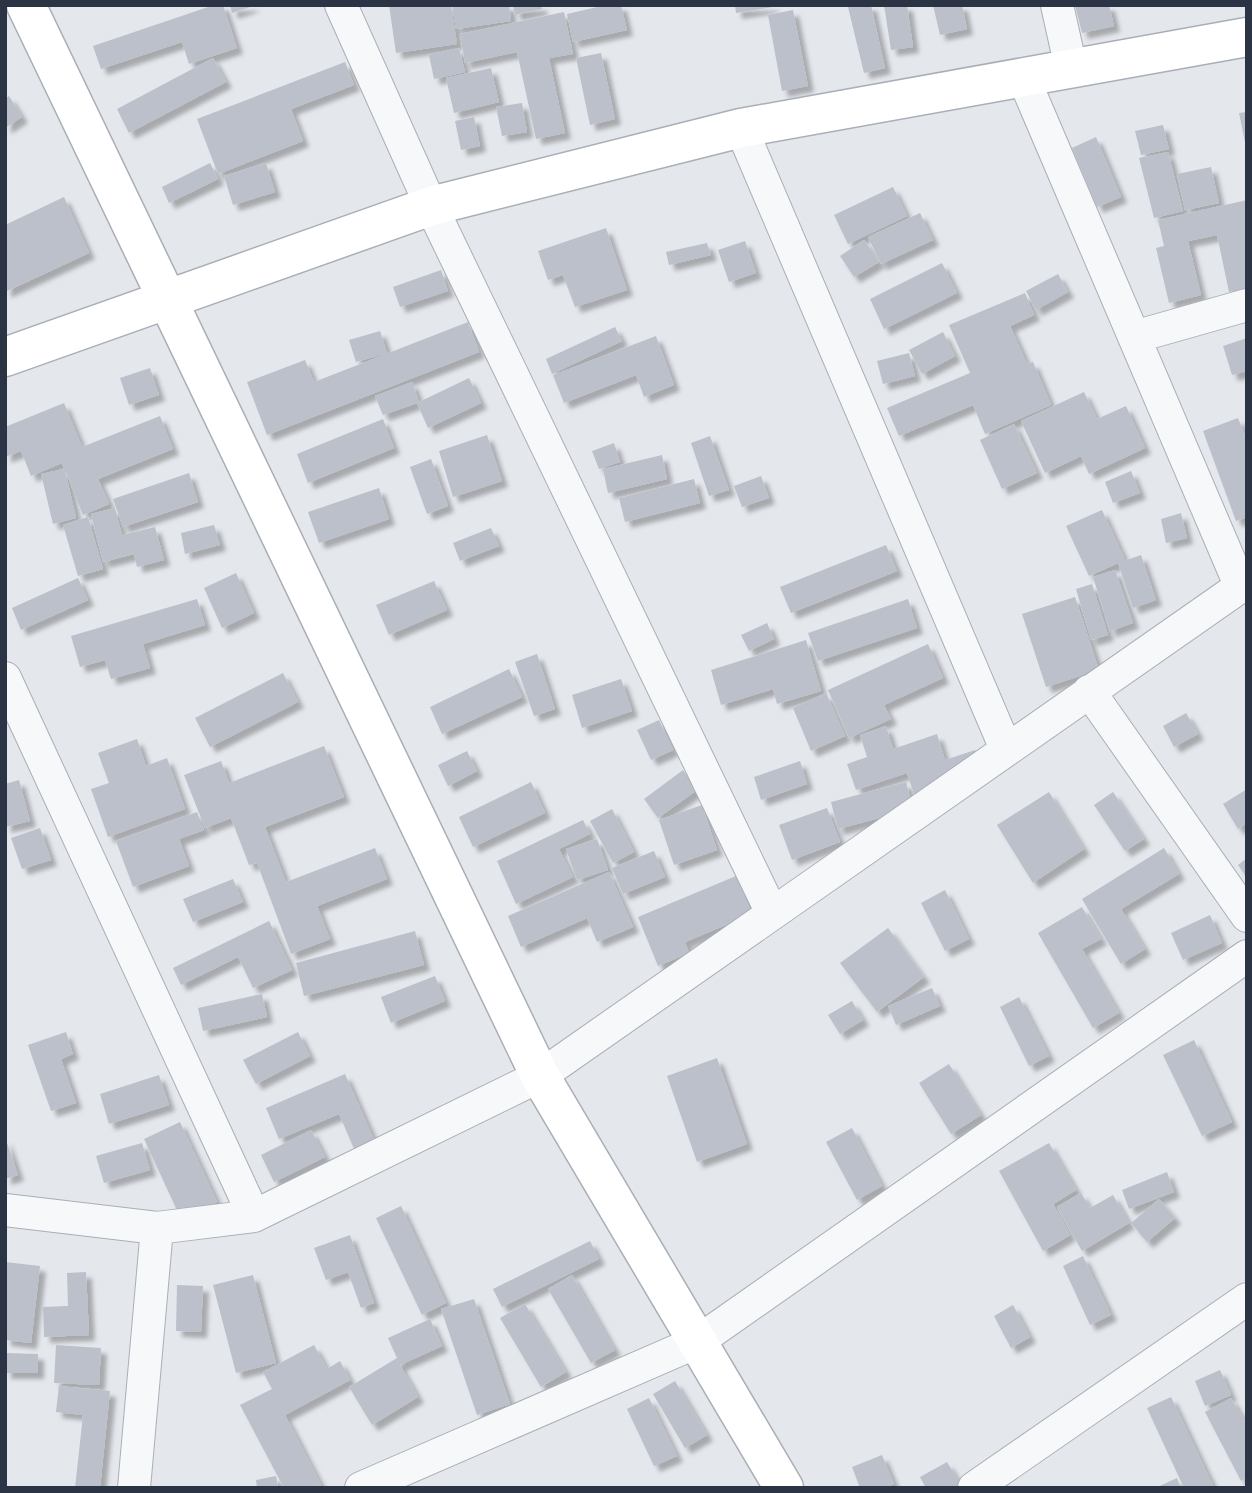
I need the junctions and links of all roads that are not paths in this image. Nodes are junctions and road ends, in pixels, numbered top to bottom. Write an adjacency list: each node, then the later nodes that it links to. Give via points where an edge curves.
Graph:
1 (26, 5): 9 (street)
2 (341, 5): 8 (street)
3 (1057, 5): 5 (street)
4 (1247, 37): 5 (street)
5 (1071, 68): 6 (street)
6 (1023, 77): 7 (street); 11 (street)
7 (741, 128): 8 (street); 16 (street)
8 (431, 206): 9 (street); 17 (street)
9 (168, 298): 12 (street); 20 (street)
10 (1247, 305): 11 (street)
11 (1134, 337): 13 (street)
12 (5, 357)
13 (1243, 583): 15 (street)
14 (5, 678): 22 (street)
15 (1089, 691): 16 (street); 18 (street)
16 (1006, 749): 17 (street)
17 (772, 913): 20 (street)
18 (1247, 916)
19 (1247, 956): 25 (street)
20 (540, 1076): 22 (street); 25 (street)
21 (5, 1210): 23 (street)
22 (254, 1216): 23 (street)
23 (157, 1227): 26 (street)
24 (1247, 1299): 29 (street)
25 (697, 1342): 27 (street); 28 (street)
26 (134, 1488)
27 (361, 1488)
28 (784, 1488)
29 (974, 1488)

